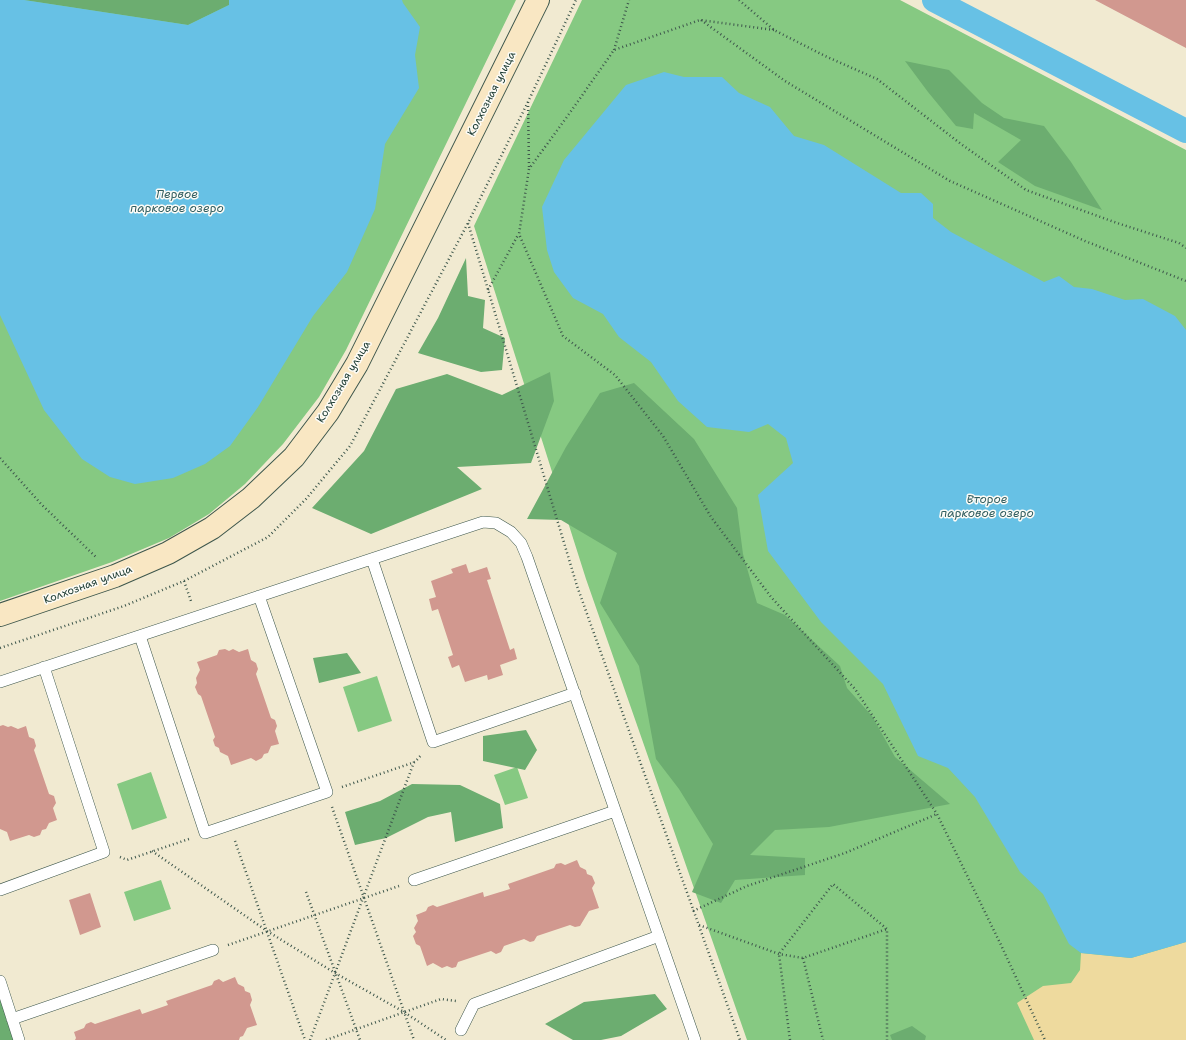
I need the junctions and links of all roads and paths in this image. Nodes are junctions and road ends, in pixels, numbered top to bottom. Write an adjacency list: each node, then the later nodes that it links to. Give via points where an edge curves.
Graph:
1 (538, 0): 16 (main road, Колхозная улица, via 357,364 328,412 294,458 251,498 212,528 168,553)
2 (629, 0): 6 (path)
3 (739, 0): 5 (path)
4 (700, 20): 5 (path); 6 (path); 12 (path, via 785,81 950,181 1086,241)
5 (774, 30): 11 (path, via 877,79 1026,190 1179,243)
6 (614, 50): 8 (path)
7 (528, 102): 8 (path)
8 (529, 169): 10 (path)
9 (468, 223): 13 (path)
10 (519, 234): 13 (path); 27 (path, via 563,336 615,375 664,436 711,517 771,597 855,689)
11 (1186, 248)
12 (1186, 281)
13 (488, 290): 36 (path, via 577,586)
14 (0, 458): 16 (path, via 42,505)
15 (372, 559): 17 (lane); 22 (lane, via 483,522 496,523 511,532 521,542 527,557); 23 (lane)
16 (115, 576): 18 (main road, Колхозная улица)
17 (259, 596): 19 (lane); 25 (lane)
18 (0, 615)
19 (140, 636): 20 (lane); 29 (lane)
20 (44, 667): 21 (lane); 30 (lane)
21 (0, 682)
22 (575, 694): 23 (lane); 26 (lane)
23 (433, 742): 24 (path)
24 (414, 762): 25 (path); 35 (path)
25 (326, 792): 28 (lane); 35 (path)
26 (615, 811): 32 (lane); 41 (lane)
27 (937, 814): 36 (path, via 845,853 747,886); 64 (path)
28 (229, 825): 29 (lane); 40 (path)
29 (205, 833): 31 (path)
30 (104, 852): 31 (path, via 127,860); 33 (lane)
31 (152, 852): 40 (path)
32 (414, 880): 35 (path)
33 (0, 890)
34 (306, 892): 37 (path)
35 (364, 898): 37 (path); 45 (path); 48 (path)
36 (694, 911): 38 (path)
37 (315, 915): 40 (path); 45 (path)
38 (698, 925): 43 (path); 60 (path)
39 (887, 929): 43 (path, via 833,884); 44 (path); 63 (path)
40 (267, 931): 42 (path); 45 (path); 53 (path)
41 (659, 936): 51 (lane, via 474,1004); 59 (lane)
42 (213, 950): 49 (lane)
43 (779, 954): 44 (path); 61 (path)
44 (803, 958): 62 (path)
45 (335, 973): 48 (path); 50 (path); 54 (path)
46 (0, 981): 49 (lane)
47 (441, 999): 48 (path)
48 (404, 1012): 50 (path); 57 (path); 58 (path)
49 (12, 1019): 52 (lane)
50 (356, 1030): 55 (path); 56 (path)
51 (461, 1030)
52 (19, 1040)
53 (305, 1040)
54 (310, 1040)
55 (326, 1040)
56 (360, 1040)
57 (414, 1040)
58 (447, 1040)
59 (695, 1040)
60 (740, 1040)
61 (790, 1040)
62 (823, 1040)
63 (887, 1040)
64 (1045, 1040)

